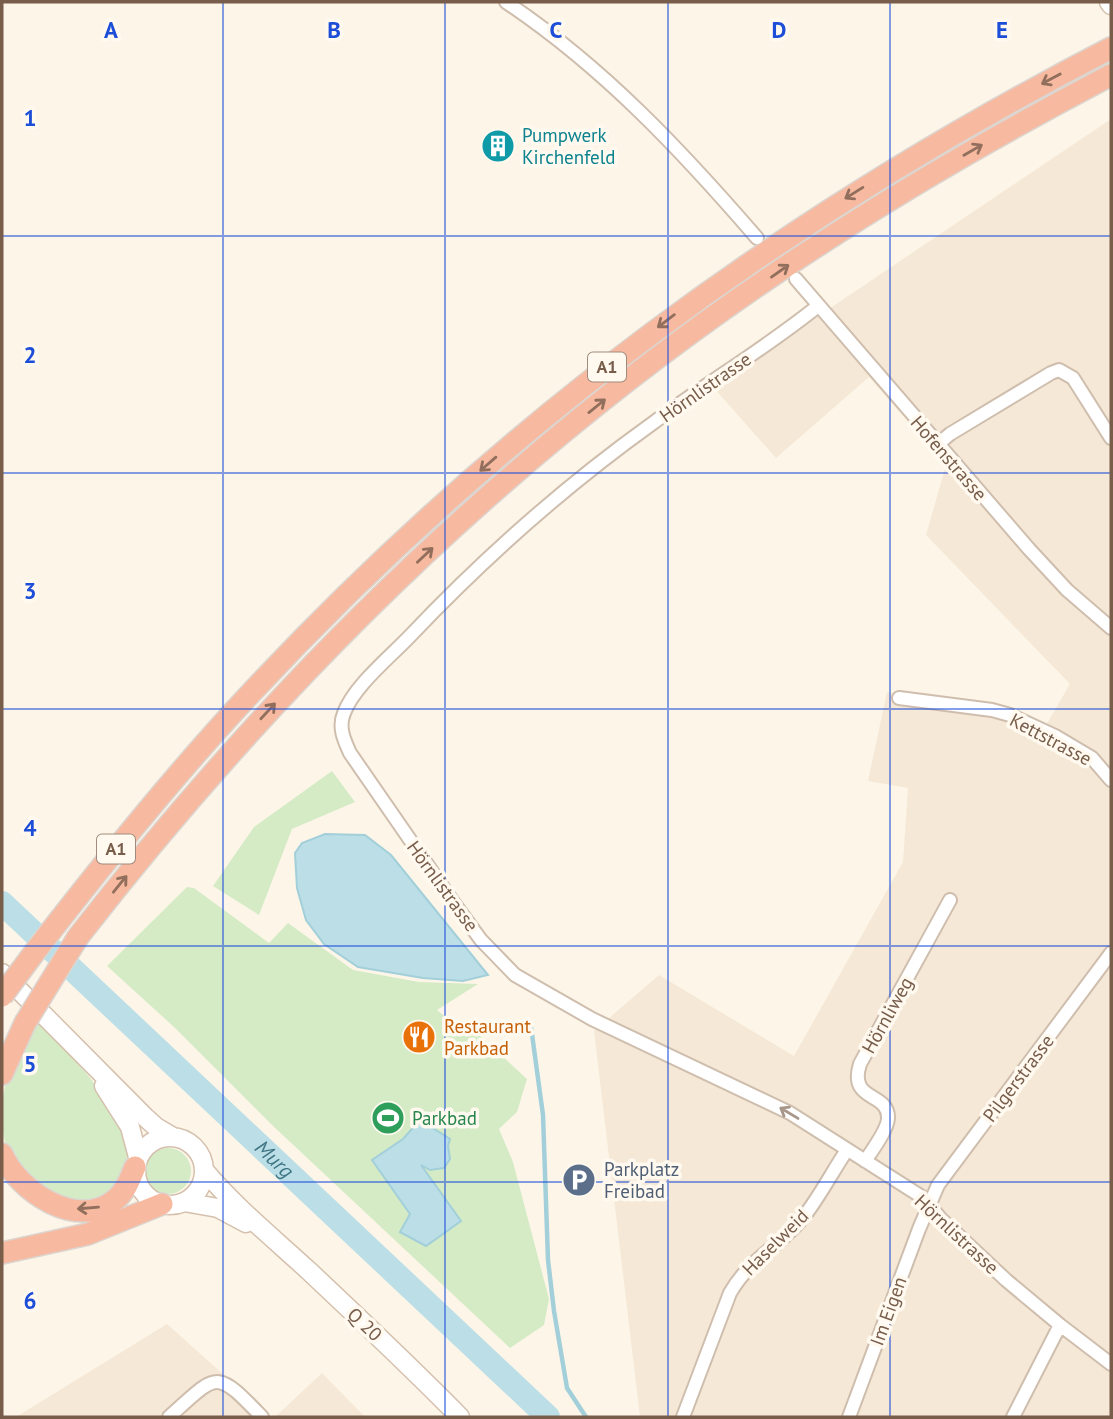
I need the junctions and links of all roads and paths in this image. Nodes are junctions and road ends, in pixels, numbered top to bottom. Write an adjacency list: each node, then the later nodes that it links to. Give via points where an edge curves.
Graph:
1 (506, 2): 4 (street, via 567,45 623,94)
2 (1111, 48): 13 (highway, A1, one-way to 13, via 933,145 794,231 680,311 536,424 401,542 251,693 147,811)
3 (1111, 75): 18 (highway, A1, one-way to 3, bridge, via 78,937 178,813 290,687 417,561 552,442 667,351 808,251 962,156)
4 (757, 237)
5 (796, 279): 6 (street, Hofenstrasse)
6 (818, 306): 8 (street, Hofenstrasse); 23 (street, Hörnlistrasse, one-way to 6, via 769,1102 592,1019 516,975 481,940 453,902 350,753 341,723 365,683 525,526 594,467)
7 (1111, 438): 8 (street, via 1073,378 1059,370)
8 (938, 444): 9 (street, Hofenstrasse, via 1067,590)
9 (1111, 628)
10 (900, 698): 11 (street, Kettstrasse, via 1010,715 1092,758)
11 (1111, 780)
12 (950, 900): 25 (street, Hörnliweg, via 859,1064 858,1085 886,1109 888,1117)
13 (37, 949): 16 (highway, A1, bridge); 17 (highway, A1, bridge)
14 (1111, 953): 30 (street, Pilgerstrasse, via 938,1185)
15 (2, 973): 20 (main road, Q 20)
16 (2, 985)
17 (2, 996)
18 (22, 1019): 19 (highway, A1); 21 (highway, A1)
19 (2, 1039)
20 (89, 1063): 22 (main road, Q 20, via 151,1123); 26 (main road, Q 20, via 130,1128)
21 (2, 1074)
22 (173, 1137): 26 (main road, via 153,1141); 27 (main road, Q 20, via 196,1149)
23 (847, 1150): 25 (street, Hörnlistrasse); 38 (street, Haselweid, via 802,1219 739,1276)
24 (2, 1154): 26 (highway, one-way to 24, via 114,1201 79,1209 34,1194)
25 (865, 1161): 30 (street, Hörnlistrasse)
26 (137, 1162): 29 (main road, Q 20, via 141,1190)
27 (204, 1170): 28 (main road, via 199,1188); 31 (main road, Q 20)
28 (184, 1202): 29 (main road, Q 20); 31 (main road, Q 20, via 218,1208)
29 (162, 1204): 32 (highway, via 88,1234)
30 (928, 1205): 33 (street, Hörnlistrasse); 39 (street, Im Eigen)
31 (266, 1234): 37 (main road, Q 20)
32 (2, 1253)
33 (1060, 1325): 34 (street, Hörnlistrasse); 40 (street)
34 (1111, 1364)
35 (169, 1417): 36 (street, via 211,1382 233,1387)
36 (262, 1417)
37 (460, 1417)
38 (683, 1417)
39 (849, 1417)
40 (1013, 1417)

